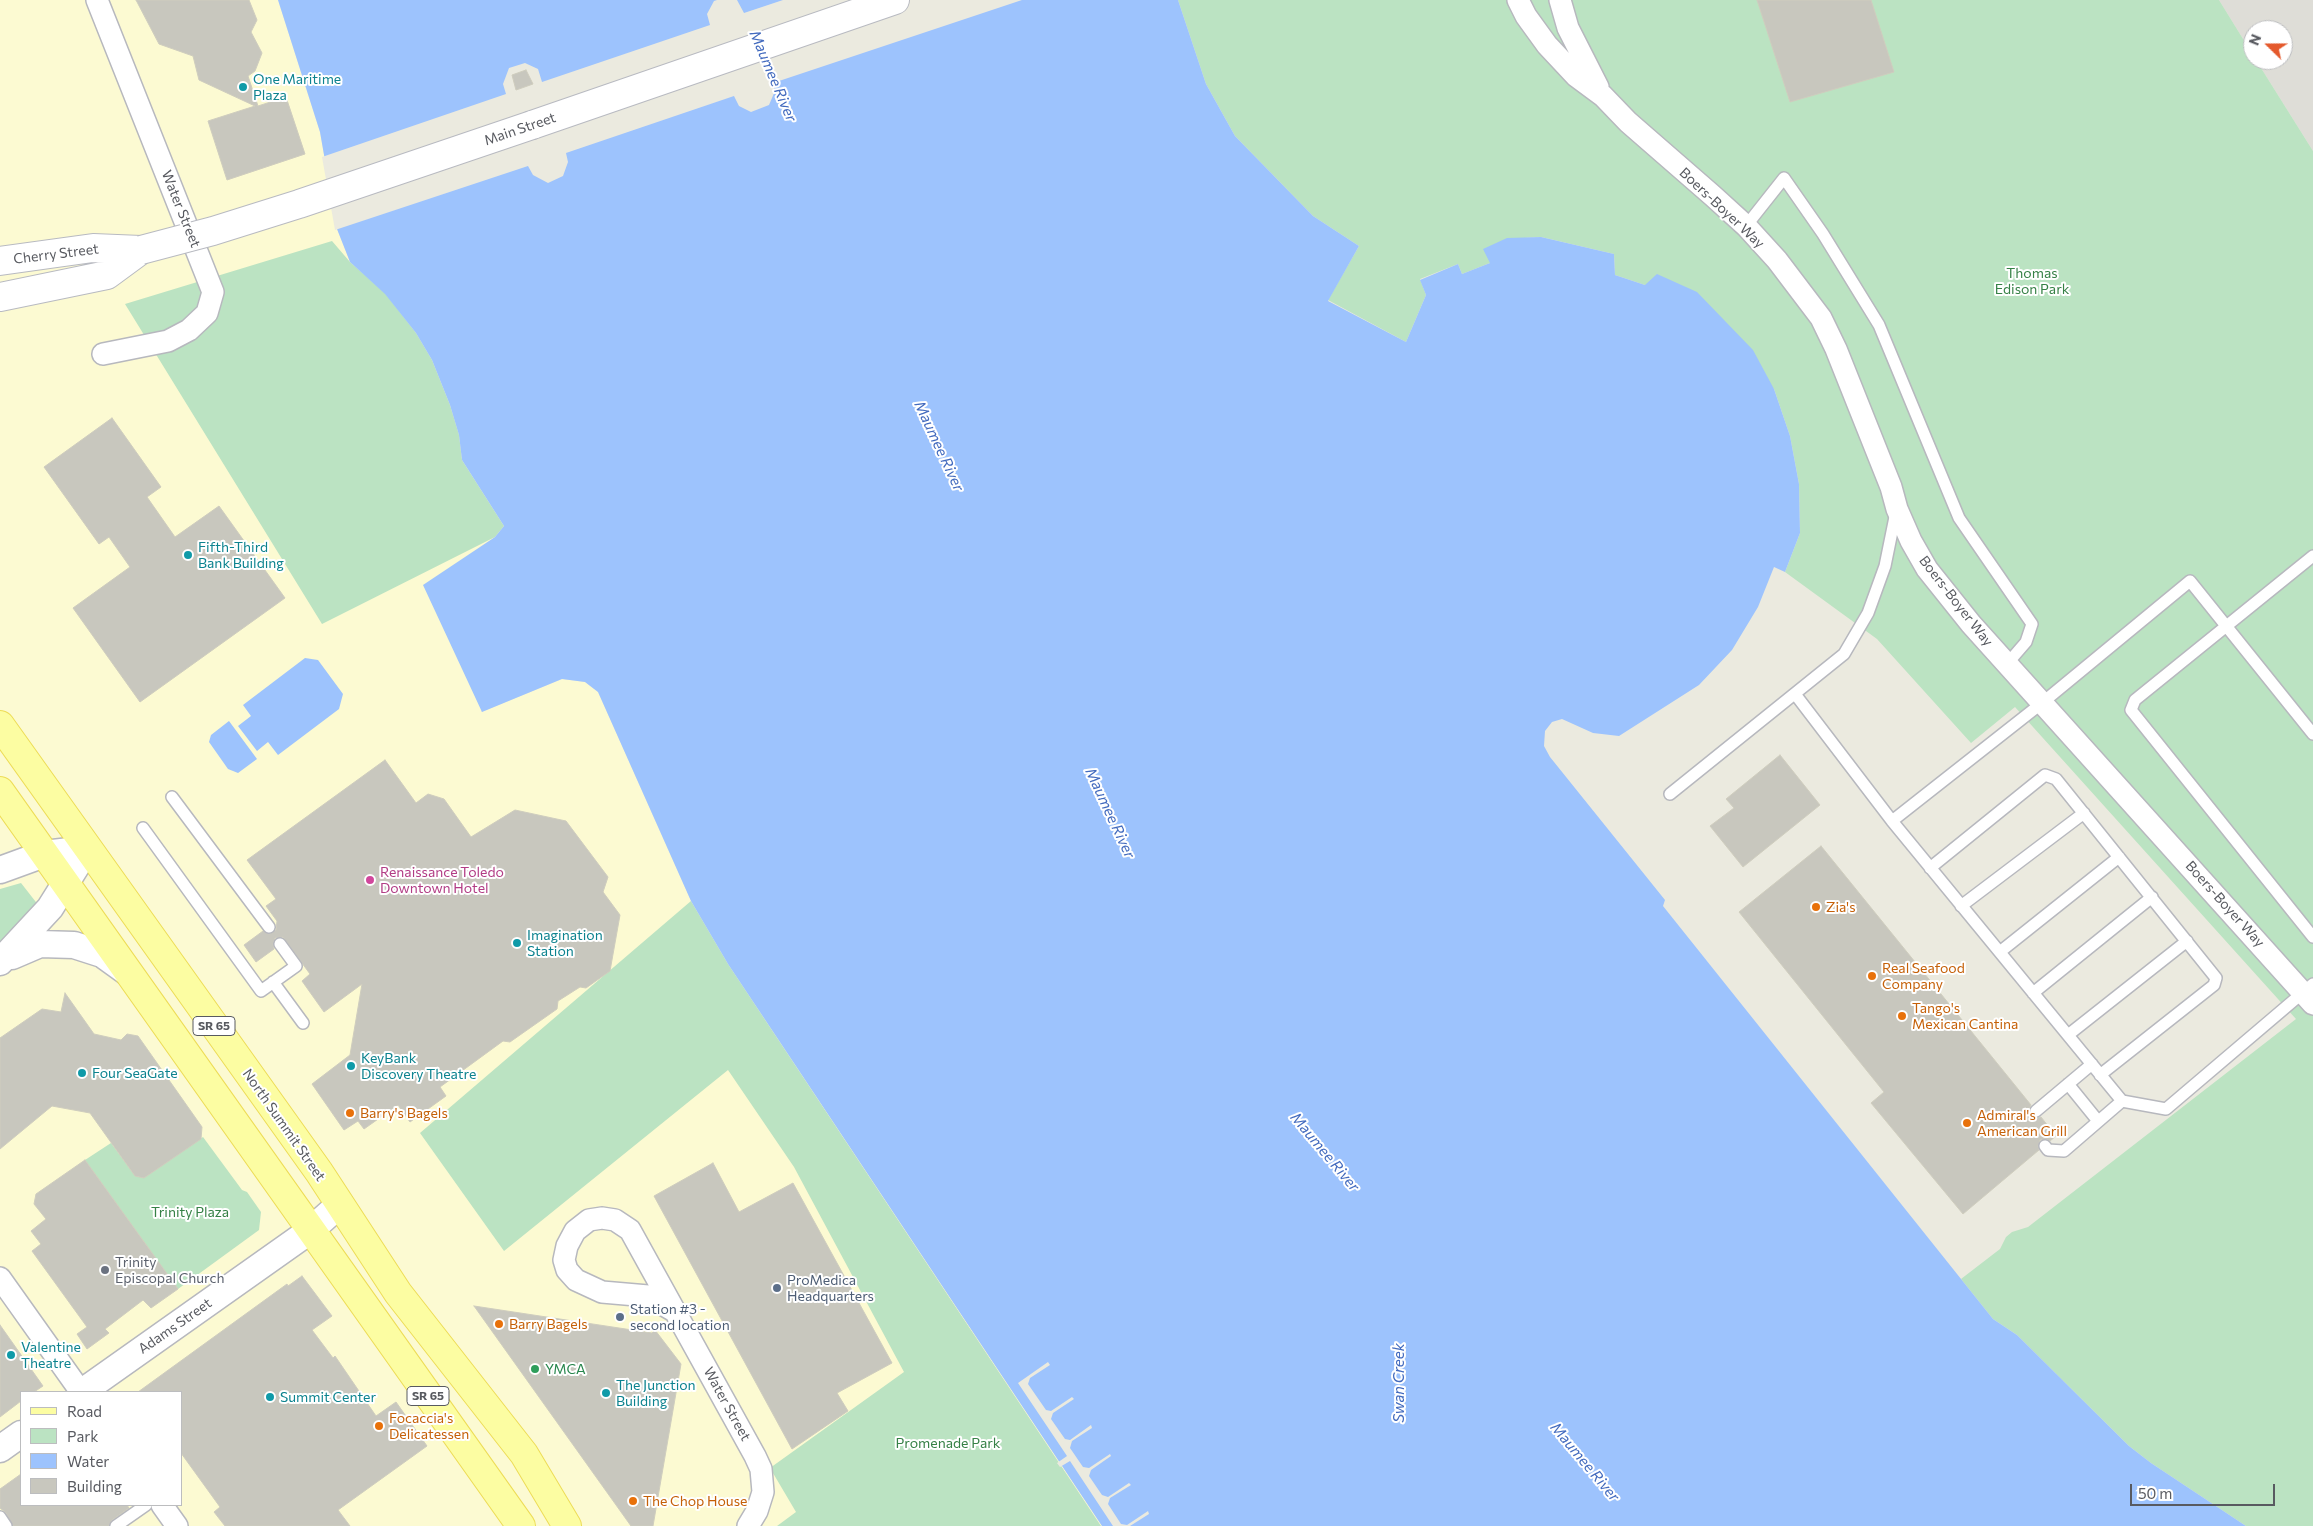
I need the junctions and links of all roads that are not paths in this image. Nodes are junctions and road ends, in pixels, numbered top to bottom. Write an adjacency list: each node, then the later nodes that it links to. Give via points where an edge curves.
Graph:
1 (97, 0): 10 (street, Water Street, via 213,292 207,313 189,330 168,341)
2 (895, 0): 7 (main road, Main Street, bridge, via 299,204)
3 (1520, 0): 5 (street, Boers-Boyer Way, via 1547,45 1576,76)
4 (1560, 0): 5 (street, Boers-Boyer Way, via 1568,28)
5 (1603, 96): 6 (street, Boers-Boyer Way)
6 (1746, 226): 11 (street, Boers-Boyer Way, via 1778,260 1821,318 1849,378); 14 (lane, via 1784,178 1879,325 1959,518 2032,624 2026,642)
7 (141, 250): 8 (main road, Cherry Street, via 93,248); 9 (main road, Cherry Street, via 107,275)
8 (0, 261)
9 (0, 297)
10 (103, 354)
11 (1897, 509): 14 (street, Boers-Boyer Way, via 1911,542 1928,569); 15 (lane, via 1885,566 1868,613 1844,654)
12 (2313, 556): 13 (lane)
13 (2227, 626): 16 (lane, via 2190,581); 18 (lane); 34 (lane, via 2135,700 2131,710)
14 (2007, 664): 16 (street, Boers-Boyer Way)
15 (1795, 694): 20 (lane); 23 (lane)
16 (2042, 703): 23 (lane); 42 (street, Boers-Boyer Way)
17 (0, 725): 25 (main road, North Summit Street / SR 65)
18 (2313, 734)
19 (0, 791): 26 (main road, SR 65)
20 (1670, 794)
21 (172, 797): 33 (lane)
22 (2084, 812): 27 (lane); 28 (lane, via 2056,779 2045,775); 32 (lane)
23 (1892, 821): 28 (lane)
24 (143, 828): 40 (lane, via 261,991)
25 (87, 849): 26 (street); 30 (street); 52 (main road, North Summit Street / SR 65)
26 (44, 854): 29 (street); 30 (main road, SR 65)
27 (2119, 857): 31 (lane); 37 (lane)
28 (1930, 868): 32 (lane)
29 (0, 870)
30 (65, 884): 38 (street, via 43,917); 39 (main road, SR 65)
31 (2152, 897): 35 (lane); 41 (lane)
32 (1961, 906): 37 (lane)
33 (268, 927)
34 (2313, 937)
35 (2186, 941): 44 (lane); 46 (lane, via 2216,978 2214,985)
36 (280, 944): 40 (lane, via 296,966)
37 (2001, 952): 41 (lane)
38 (0, 962): 39 (street, via 40,944 63,944 102,954)
39 (129, 974): 53 (main road, SR 65)
40 (273, 982): 43 (lane)
41 (2033, 993): 44 (lane)
42 (2310, 994): 48 (lane, via 2166,1109)
43 (303, 1023)
44 (2068, 1035): 45 (lane)
45 (2092, 1064): 46 (lane); 47 (lane)
46 (2100, 1075): 48 (lane)
47 (2068, 1084): 49 (lane); 50 (lane)
48 (2122, 1101): 50 (lane)
49 (2036, 1111)
50 (2098, 1121): 51 (lane, via 2064,1151 2048,1150)
51 (2045, 1146)
52 (340, 1204): 53 (street, Adams Street); 56 (main road, North Summit Street / SR 65, via 398,1293)
53 (311, 1230): 58 (street, Adams Street); 59 (main road, SR 65)
54 (0, 1278): 57 (street)
55 (674, 1310): 55 (street, Water Street, via 630,1230 615,1220 602,1218 589,1220 576,1231 566,1246 564,1260 567,1270 576,1280 602,1292 648,1296); 70 (street, Water Street, via 755,1456 763,1482 760,1503)
56 (470, 1386): 59 (main road, via 447,1390 442,1399); 65 (main road, North Summit Street / SR 65, via 524,1454)
57 (81, 1391)
58 (83, 1391)
59 (441, 1415): 69 (main road, SR 65)
60 (20, 1435): 61 (street)
61 (0, 1449)
62 (145, 1506): 67 (lane)
63 (163, 1506): 68 (street)
64 (0, 1517): 66 (lane)
65 (564, 1524)
66 (6, 1526)
67 (116, 1526)
68 (177, 1526)
69 (521, 1526)
70 (748, 1526)

